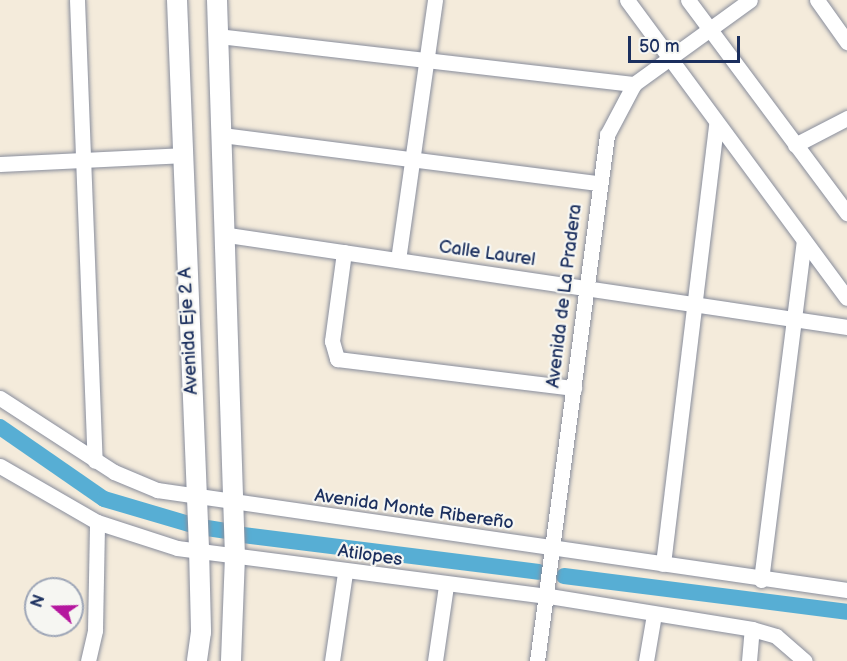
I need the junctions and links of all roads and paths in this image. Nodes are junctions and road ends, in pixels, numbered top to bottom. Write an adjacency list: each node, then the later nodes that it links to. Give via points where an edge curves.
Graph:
1 (77, 0): 21 (street)
2 (177, 0): 19 (street, Avenida Eje 2 A)
3 (217, 0): 10 (street)
4 (435, 0): 13 (street)
5 (627, 0): 12 (street)
6 (688, 0): 9 (street)
7 (750, 0): 9 (street, Avenida de La Pradera)
8 (817, 0): 11 (street)
9 (708, 30): 12 (street, Avenida de La Pradera); 18 (street)
10 (218, 36): 13 (street); 17 (street)
11 (847, 42)
12 (670, 55): 14 (street, Avenida de La Pradera); 16 (street)
13 (426, 60): 14 (street); 20 (street)
14 (634, 84): 23 (street, Avenida de La Pradera, via 612,122)
15 (847, 118): 18 (street)
16 (716, 123): 26 (street); 31 (street)
17 (222, 135): 20 (street); 25 (street)
18 (795, 145): 24 (street)
19 (180, 155): 21 (street); 38 (street, Avenida Eje 2 A)
20 (411, 159): 23 (street); 28 (street)
21 (83, 160): 22 (street); 36 (street)
22 (0, 164)
23 (598, 183): 29 (street, Avenida de La Pradera)
24 (847, 213)
25 (228, 235): 27 (street, Calle Laurel); 39 (street)
26 (804, 241): 30 (street); 32 (street)
27 (344, 252): 28 (street, Calle Laurel); 34 (street, via 332,341 337,359)
28 (398, 260): 29 (street, Calle Laurel)
29 (587, 288): 31 (street, Calle Laurel); 34 (street, Avenida de La Pradera)
30 (847, 297)
31 (697, 305): 32 (street, Calle Laurel); 44 (street)
32 (793, 319): 33 (street, Calle Laurel); 46 (street)
33 (847, 327)
34 (574, 388): 42 (street, Avenida de La Pradera)
35 (0, 398): 36 (street, Avenida Monte Ribereño)
36 (95, 461): 38 (street, Avenida Monte Ribereño, via 157,490)
37 (0, 466): 40 (street, Atilopes)
38 (197, 498): 39 (street, Avenida Monte Ribereño); 41 (street, Avenida Eje 2 A)
39 (234, 504): 42 (street, Avenida Monte Ribereño); 43 (street)
40 (98, 522): 41 (street, Atilopes, via 177,548); 52 (street, via 95,630)
41 (199, 549): 43 (street, Atilopes); 53 (street, Avenida Eje 2 A)
42 (554, 549): 44 (street, Avenida Monte Ribereño); 49 (street, Avenida de La Pradera)
43 (235, 556): 45 (street, Atilopes); 54 (street)
44 (663, 564): 46 (street, Avenida Monte Ribereño)
45 (345, 573): 47 (street, Atilopes); 55 (street)
46 (761, 580): 48 (street, Avenida Monte Ribereño)
47 (446, 586): 49 (street, Atilopes); 56 (street)
48 (847, 590)
49 (549, 596): 50 (street, Atilopes); 57 (street, Avenida de La Pradera)
50 (654, 614): 51 (street, Atilopes); 58 (street)
51 (752, 629): 59 (street); 60 (street, Atilopes, via 776,636)
52 (88, 661)
53 (197, 661)
54 (231, 661)
55 (332, 661)
56 (435, 661)
57 (537, 661)
58 (646, 661)
59 (749, 661)
60 (806, 661)

